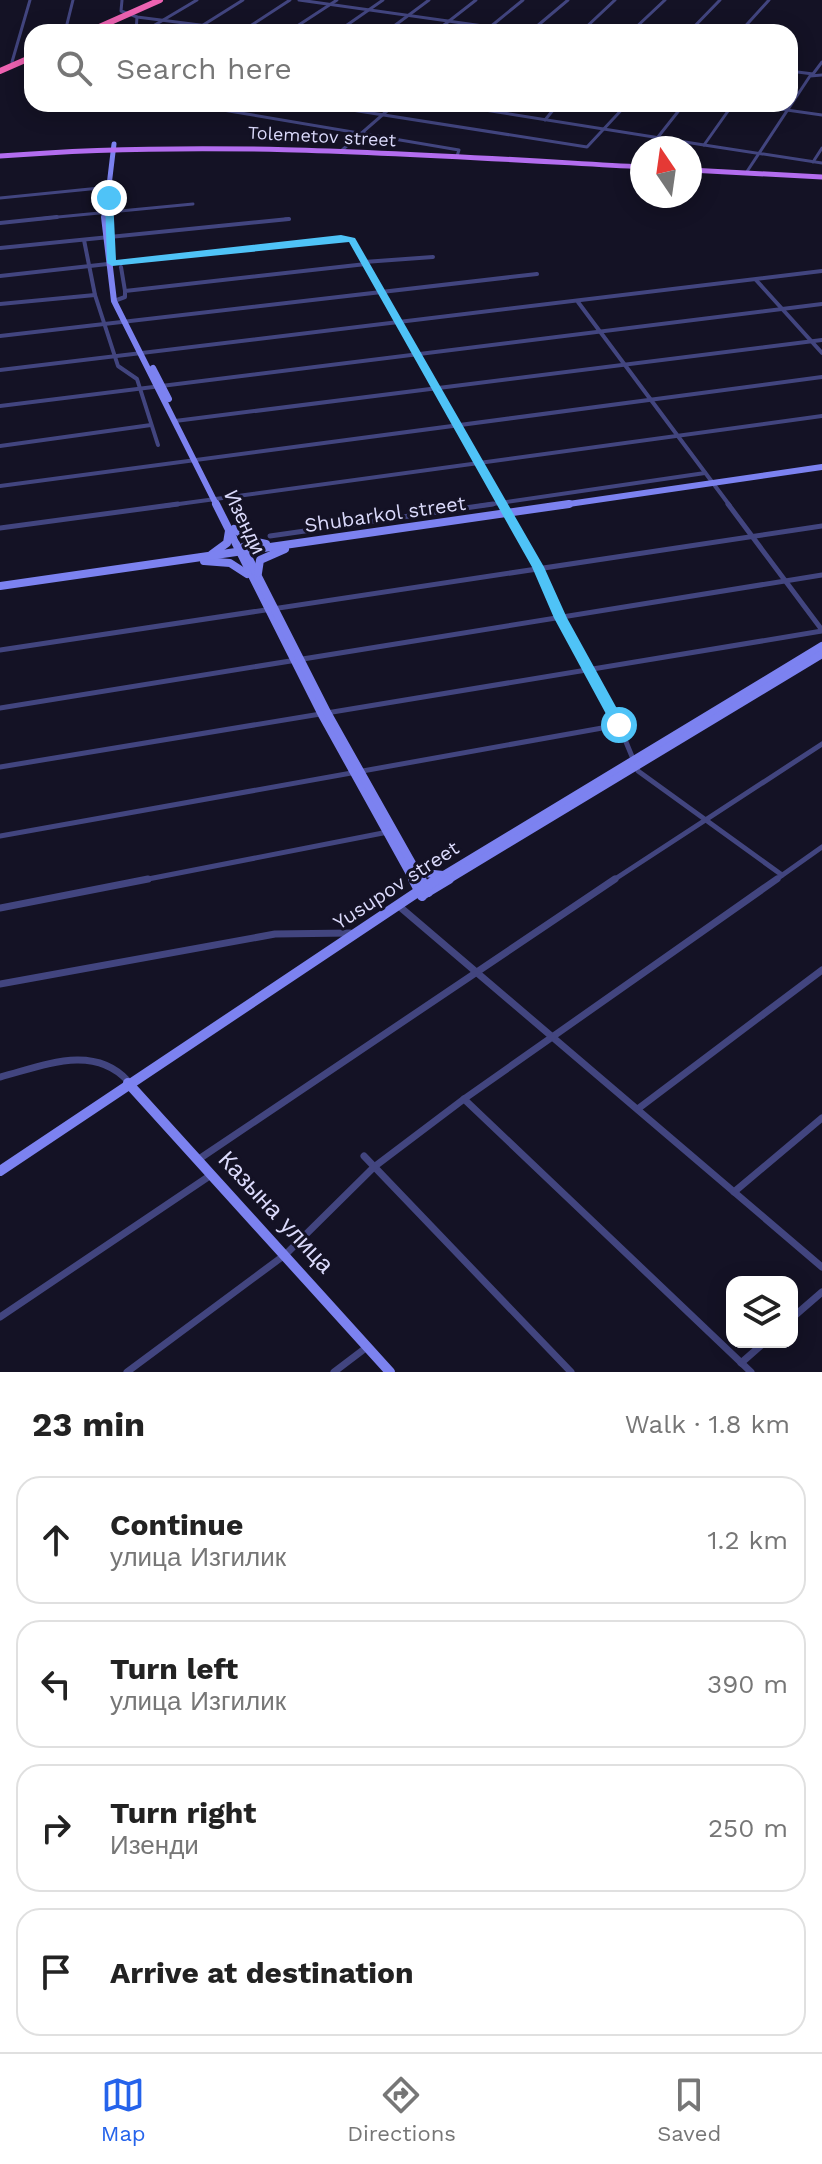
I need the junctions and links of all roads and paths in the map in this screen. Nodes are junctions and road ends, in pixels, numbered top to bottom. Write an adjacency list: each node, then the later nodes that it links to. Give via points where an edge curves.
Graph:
1 (30, 0): 47 (street)
2 (73, 0): 27 (street)
3 (122, 0): 22 (street)
4 (152, 0): 22 (highway)
5 (160, 0): 22 (highway)
6 (197, 0): 25 (street)
7 (243, 0): 32 (street)
8 (290, 0): 33 (street)
9 (299, 0): 20 (street)
10 (337, 0): 20 (street)
11 (383, 0): 21 (street)
12 (429, 0): 23 (street)
13 (476, 0): 26 (street)
14 (523, 0): 39 (street)
15 (568, 0): 40 (street)
16 (615, 0): 41 (street)
17 (665, 0): 42 (street)
18 (720, 0): 43 (street)
19 (769, 0): 44 (street)
20 (330, 4): 21 (street); 34 (street)
21 (369, 10): 23 (street); 35 (street)
22 (126, 14): 24 (street); 28 (highway); 29 (highway)
23 (408, 15): 26 (street); 36 (street)
24 (137, 17): 25 (street); 30 (street)
25 (166, 19): 31 (street); 32 (street)
26 (448, 21): 37 (street); 38 (street)
27 (67, 24)
28 (100, 24)
29 (105, 24)
30 (137, 24)
31 (157, 24)
32 (204, 24)
33 (253, 24)
34 (300, 24)
35 (349, 24)
36 (396, 24)
37 (444, 24)
38 (469, 24)
39 (494, 24)
40 (538, 24)
41 (590, 24)
42 (640, 24)
43 (697, 24)
44 (747, 24)
45 (24, 58): 47 (highway)
46 (24, 58): 49 (highway)
47 (12, 62): 49 (highway)
48 (822, 62): 51 (street)
49 (0, 69)
50 (798, 72): 51 (street)
51 (813, 74): 52 (street); 53 (street)
52 (822, 75)
53 (798, 95)
54 (234, 112): 68 (street)
55 (363, 112): 64 (street)
56 (385, 112): 64 (street)
57 (494, 112): 66 (street)
58 (552, 112): 66 (street)
59 (620, 112): 67 (street)
60 (678, 112): 70 (street)
61 (727, 112): 71 (street)
62 (786, 112): 75 (street)
63 (798, 112): 65 (street)
64 (381, 115): 67 (street, via 583,147 590,147); 68 (street)
65 (822, 115)
66 (545, 120): 67 (street)
67 (606, 129): 69 (street)
68 (358, 134): 74 (street); 77 (street, via 459,150)
69 (652, 136)
70 (659, 136)
71 (704, 145): 75 (street)
72 (115, 147): 74 (main road, Tolemetov street); 74 (main road, Tolemetov street, via 216,143); 76 (main road, Tolemetov street); 76 (main road, Tolemetov street); 85 (street, Изенди)
73 (822, 148): 78 (street)
74 (342, 150): 77 (main road, Tolemetov street); 80 (main road, Tolemetov street)
75 (756, 153): 78 (street); 83 (street)
76 (0, 155)
77 (457, 156): 81 (main road, Tolemetov street)
78 (813, 162): 79 (street)
79 (822, 163)
80 (630, 165)
81 (630, 165)
82 (702, 170): 83 (main road)
83 (746, 172): 84 (main road)
84 (822, 176)
85 (109, 188): 86 (street); 88 (street, Изенди)
86 (0, 198)
87 (193, 204): 88 (street)
88 (106, 212): 90 (street); 91 (street, Изенди)
89 (289, 219): 91 (street)
90 (0, 223)
91 (108, 237): 92 (street); 96 (street, Изенди)
92 (84, 240): 93 (street); 97 (street)
93 (0, 248)
94 (433, 257): 95 (street)
95 (365, 263): 96 (street, via 352,240 341,238); 103 (street); 104 (street)
96 (110, 264): 97 (street); 106 (street, Изенди)
97 (88, 266): 101 (street); 105 (street)
98 (121, 267): 103 (street)
99 (822, 271): 102 (street)
100 (537, 274): 104 (street)
101 (0, 276)
102 (756, 280): 107 (street); 110 (street)
103 (125, 291): 106 (street, via 125,297)
104 (383, 292): 111 (street); 112 (street)
105 (95, 295): 108 (street); 113 (street)
106 (116, 300): 111 (street, Изенди)
107 (577, 301): 112 (street); 114 (street)
108 (0, 304)
109 (822, 304): 110 (street)
110 (780, 309): 114 (street); 117 (street)
111 (126, 322): 113 (street); 118 (street, Изенди)
112 (399, 322): 118 (street); 120 (street)
113 (104, 324): 115 (street); 121 (street)
114 (602, 332): 120 (street); 122 (street)
115 (0, 336)
116 (822, 340): 117 (street)
117 (811, 341): 119 (street); 122 (street)
118 (142, 353): 121 (street); 125 (street, Изенди)
119 (822, 353)
120 (418, 354): 125 (street); 127 (street)
121 (116, 356): 123 (street); 126 (street, via 118,366 134,376)
122 (624, 365): 127 (street); 128 (street)
123 (0, 370)
124 (822, 377): 128 (street)
125 (159, 386): 126 (street); 131 (street, Изенди)
126 (140, 388): 129 (street); 133 (street)
127 (436, 389): 131 (street); 132 (street)
128 (650, 399): 132 (street); 134 (street)
129 (0, 406)
130 (822, 416): 134 (street)
131 (177, 421): 137 (street, Изенди)
132 (453, 424): 137 (street); 138 (street)
133 (151, 425): 135 (street); 136 (street)
134 (679, 436): 138 (street); 140 (street)
135 (158, 445)
136 (0, 446)
137 (196, 458): 142 (street); 143 (street, Изенди)
138 (476, 463): 143 (street); 144 (street)
139 (822, 469): 141 (street, Shubarkol street)
140 (705, 473): 141 (street); 144 (street)
141 (714, 485): 145 (street, Shubarkol street); 150 (street)
142 (0, 486)
143 (217, 498): 147 (street); 148 (street, Изенди)
144 (499, 503): 145 (street); 149 (street)
145 (506, 515): 151 (street, Shubarkol street); 154 (street)
146 (822, 526): 150 (street)
147 (0, 528)
148 (232, 529): 151 (street, via 252,541); 152 (street, Изенди); 153 (street, via 227,543)
149 (270, 536)
150 (750, 537): 154 (street); 157 (street)
151 (288, 546): 152 (street, Shubarkol street); 156 (street, via 260,560)
152 (243, 553): 153 (street, Shubarkol street); 156 (street, Изенди)
153 (199, 559): 156 (street, via 230,563); 158 (street, Shubarkol street)
154 (538, 567): 159 (street); 160 (street)
155 (822, 575): 157 (street)
156 (256, 579): 159 (street, Изенди)
157 (782, 582): 160 (street); 161 (street)
158 (0, 588)
159 (272, 610): 163 (street); 165 (street, Изенди)
160 (560, 618): 165 (street); 166 (street)
161 (822, 631): 166 (street)
162 (822, 646): 171 (street, Yusupov street)
163 (0, 650)
164 (822, 654): 171 (street, Yusupov street)
165 (297, 661): 167 (street); 168 (street, Изенди)
166 (590, 671): 168 (street); 169 (street)
167 (0, 708)
168 (325, 715): 172 (street); 173 (street, Изенди)
169 (619, 725): 171 (street); 173 (street)
170 (822, 744): 174 (street)
171 (636, 763): 174 (street, via 643,776); 179 (street, Yusupov street); 181 (street)
172 (0, 767)
173 (356, 773): 175 (street, Изенди); 176 (street)
174 (706, 820): 180 (street); 186 (street)
175 (390, 832): 178 (street, Изенди); 181 (street, Изенди); 183 (street)
176 (0, 836)
177 (822, 847): 180 (street)
178 (415, 872): 179 (street); 181 (street, Изенди)
179 (443, 875): 181 (street, Yusupov street)
180 (782, 875): 188 (street)
181 (423, 892): 182 (street, Yusupov street)
182 (405, 904): 184 (street, Yusupov street); 186 (street)
183 (0, 908)
184 (354, 934): 187 (street, via 275,934); 190 (street, Yusupov street)
185 (822, 970): 192 (street)
186 (474, 971): 188 (street); 195 (street)
187 (0, 984)
188 (552, 1035): 191 (street); 192 (street)
189 (0, 1077): 190 (street, via 97,1059 118,1067)
190 (128, 1083): 195 (street, Казына улица); 197 (street, Yusupov street)
191 (464, 1099): 196 (street); 207 (street)
192 (639, 1108): 199 (street)
193 (822, 1118): 199 (street)
194 (364, 1156): 196 (street)
195 (198, 1159): 198 (street, Казына улица)
196 (374, 1167): 200 (street); 211 (street)
197 (0, 1171)
198 (211, 1175): 200 (street, Казына улица); 204 (street)
199 (734, 1192): 201 (street)
200 (286, 1254): 205 (street, Казына улица); 208 (street)
201 (822, 1267)
202 (822, 1292): 203 (street)
203 (798, 1313)
204 (0, 1317)
205 (367, 1347): 209 (street); 210 (street, Казына улица)
206 (758, 1348): 207 (street)
207 (741, 1363): 212 (street)
208 (127, 1372)
209 (334, 1372)
210 (390, 1372)
211 (571, 1372)
212 (751, 1372)

